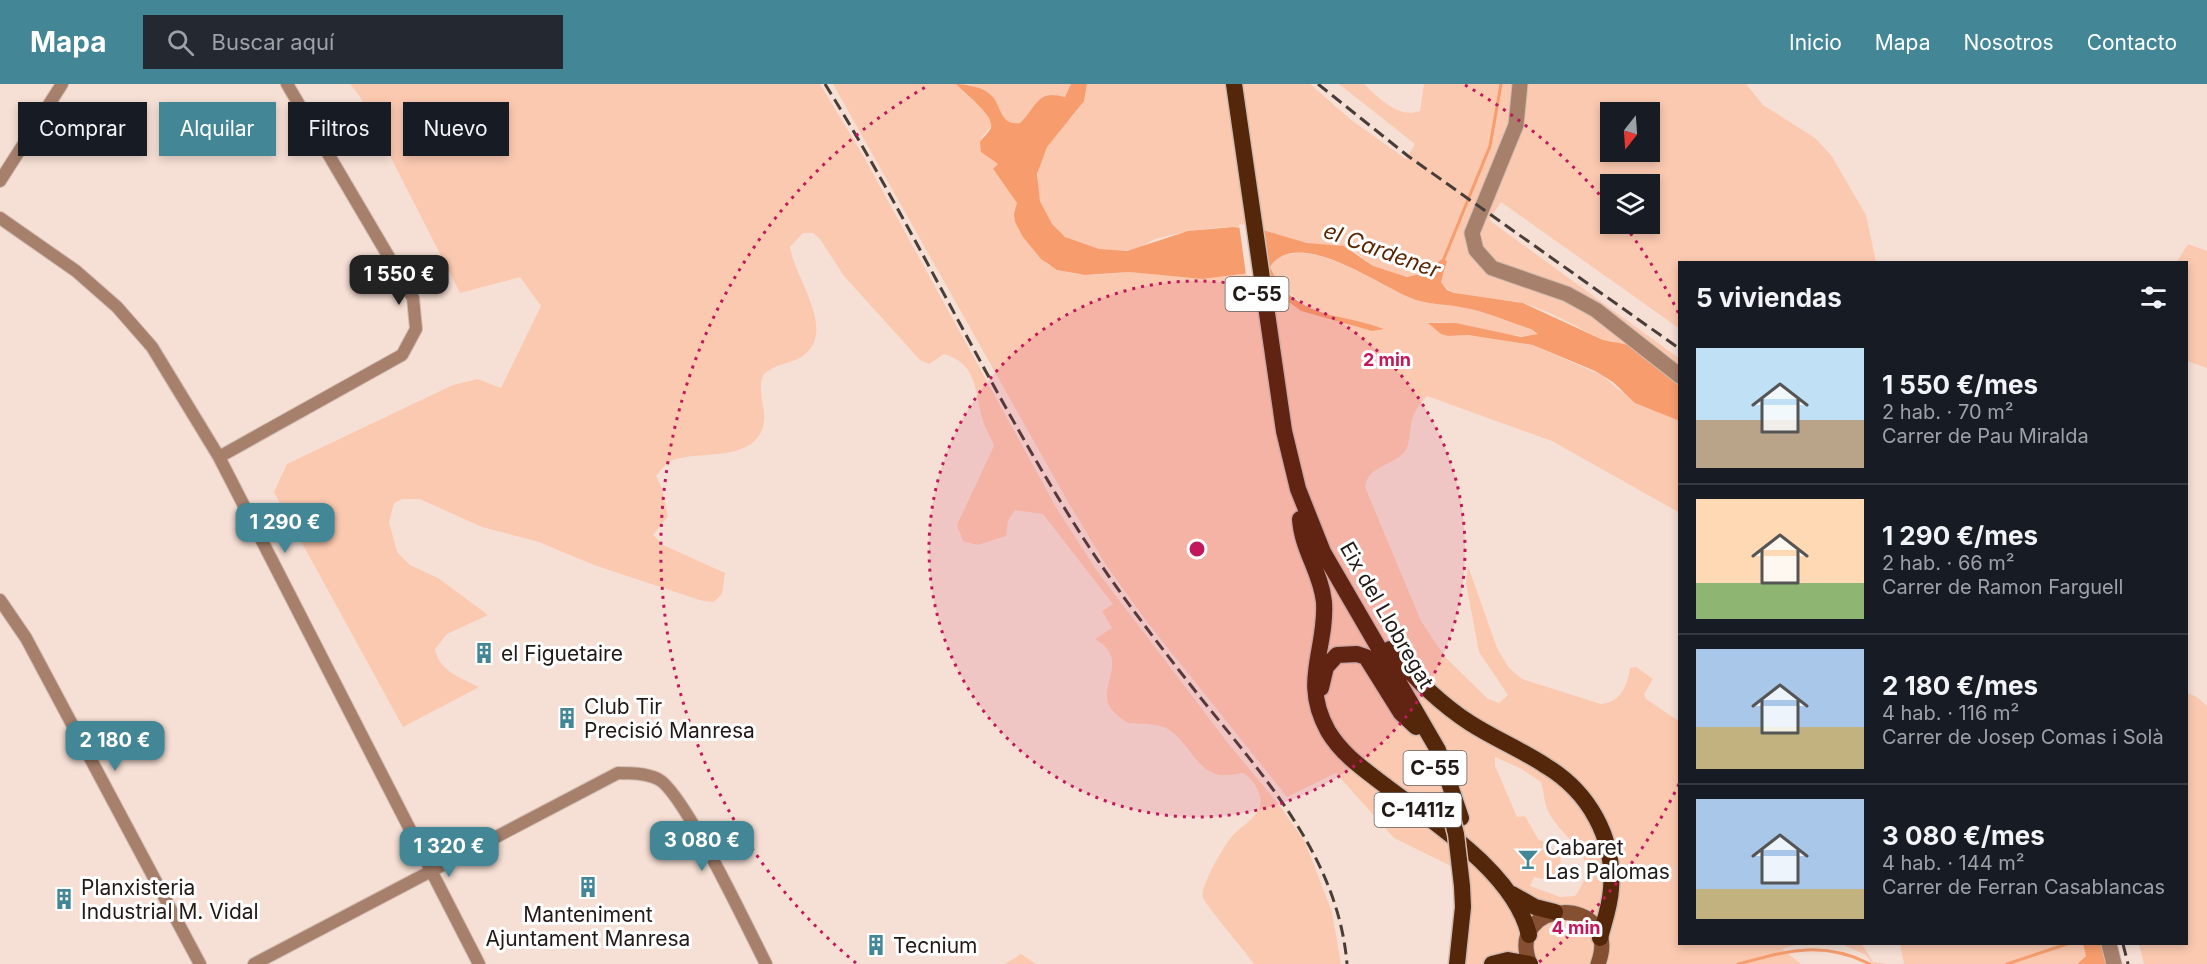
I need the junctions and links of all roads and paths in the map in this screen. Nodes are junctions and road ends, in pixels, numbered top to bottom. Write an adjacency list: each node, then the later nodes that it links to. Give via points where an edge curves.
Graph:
1 (62, 84): 7 (street)
2 (287, 84): 11 (street, via 413,298 416,328 402,355)
3 (1227, 84): 6 (highway, C-55)
4 (1234, 84): 6 (highway, C-55)
5 (1520, 84): 9 (street, via 1516,125 1472,233 1476,250 1492,268 1568,294 1596,310)
6 (1241, 156): 10 (highway, C-55)
7 (0, 181)
8 (0, 218): 11 (street, via 76,271 124,315 152,347)
9 (1678, 374)
10 (1280, 432): 12 (highway, Eix del Llobregat / C-55, via 1284,472); 13 (highway, Eix del Llobregat / C-55, via 1323,552)
11 (219, 457): 18 (street)
12 (1299, 519): 15 (highway, via 1301,538 1324,603 1314,676); 16 (highway, Eix del Llobregat / C-55, via 1333,586)
13 (1344, 585): 17 (highway, Eix del Llobregat / C-55, via 1437,750); 23 (highway, via 1385,644 1432,694 1468,722 1557,773 1586,801 1601,826 1610,860 1610,896)
14 (0, 600): 25 (street, via 26,638)
15 (1319, 704): 16 (highway, via 1322,680 1330,661 1337,655 1357,654 1374,666 1401,713); 20 (highway, C-1411z, via 1327,729 1348,756 1452,837)
16 (1416, 727): 17 (highway, Eix del Llobregat / C-55)
17 (1455, 815): 19 (highway, C-55, via 1470,862)
18 (430, 871): 26 (street); 27 (street); 28 (street, via 618,773 640,773 660,780 693,823)
19 (1466, 888): 29 (highway, C-55); 30 (highway, C-55)
20 (1508, 892): 21 (highway, via 1535,907); 22 (highway, via 1522,912)
21 (1555, 912): 22 (main road, via 1539,921); 23 (main road, via 1580,915 1592,924)
22 (1529, 935): 32 (main road)
23 (1600, 938): 33 (main road)
24 (2109, 945): 34 (street)
25 (200, 964)
26 (254, 964)
27 (479, 964)
28 (766, 964)
29 (1457, 964)
30 (1466, 964)
31 (1492, 964): 32 (highway, via 1508,960)
32 (1530, 964)
33 (1598, 964)
34 (2114, 964)

